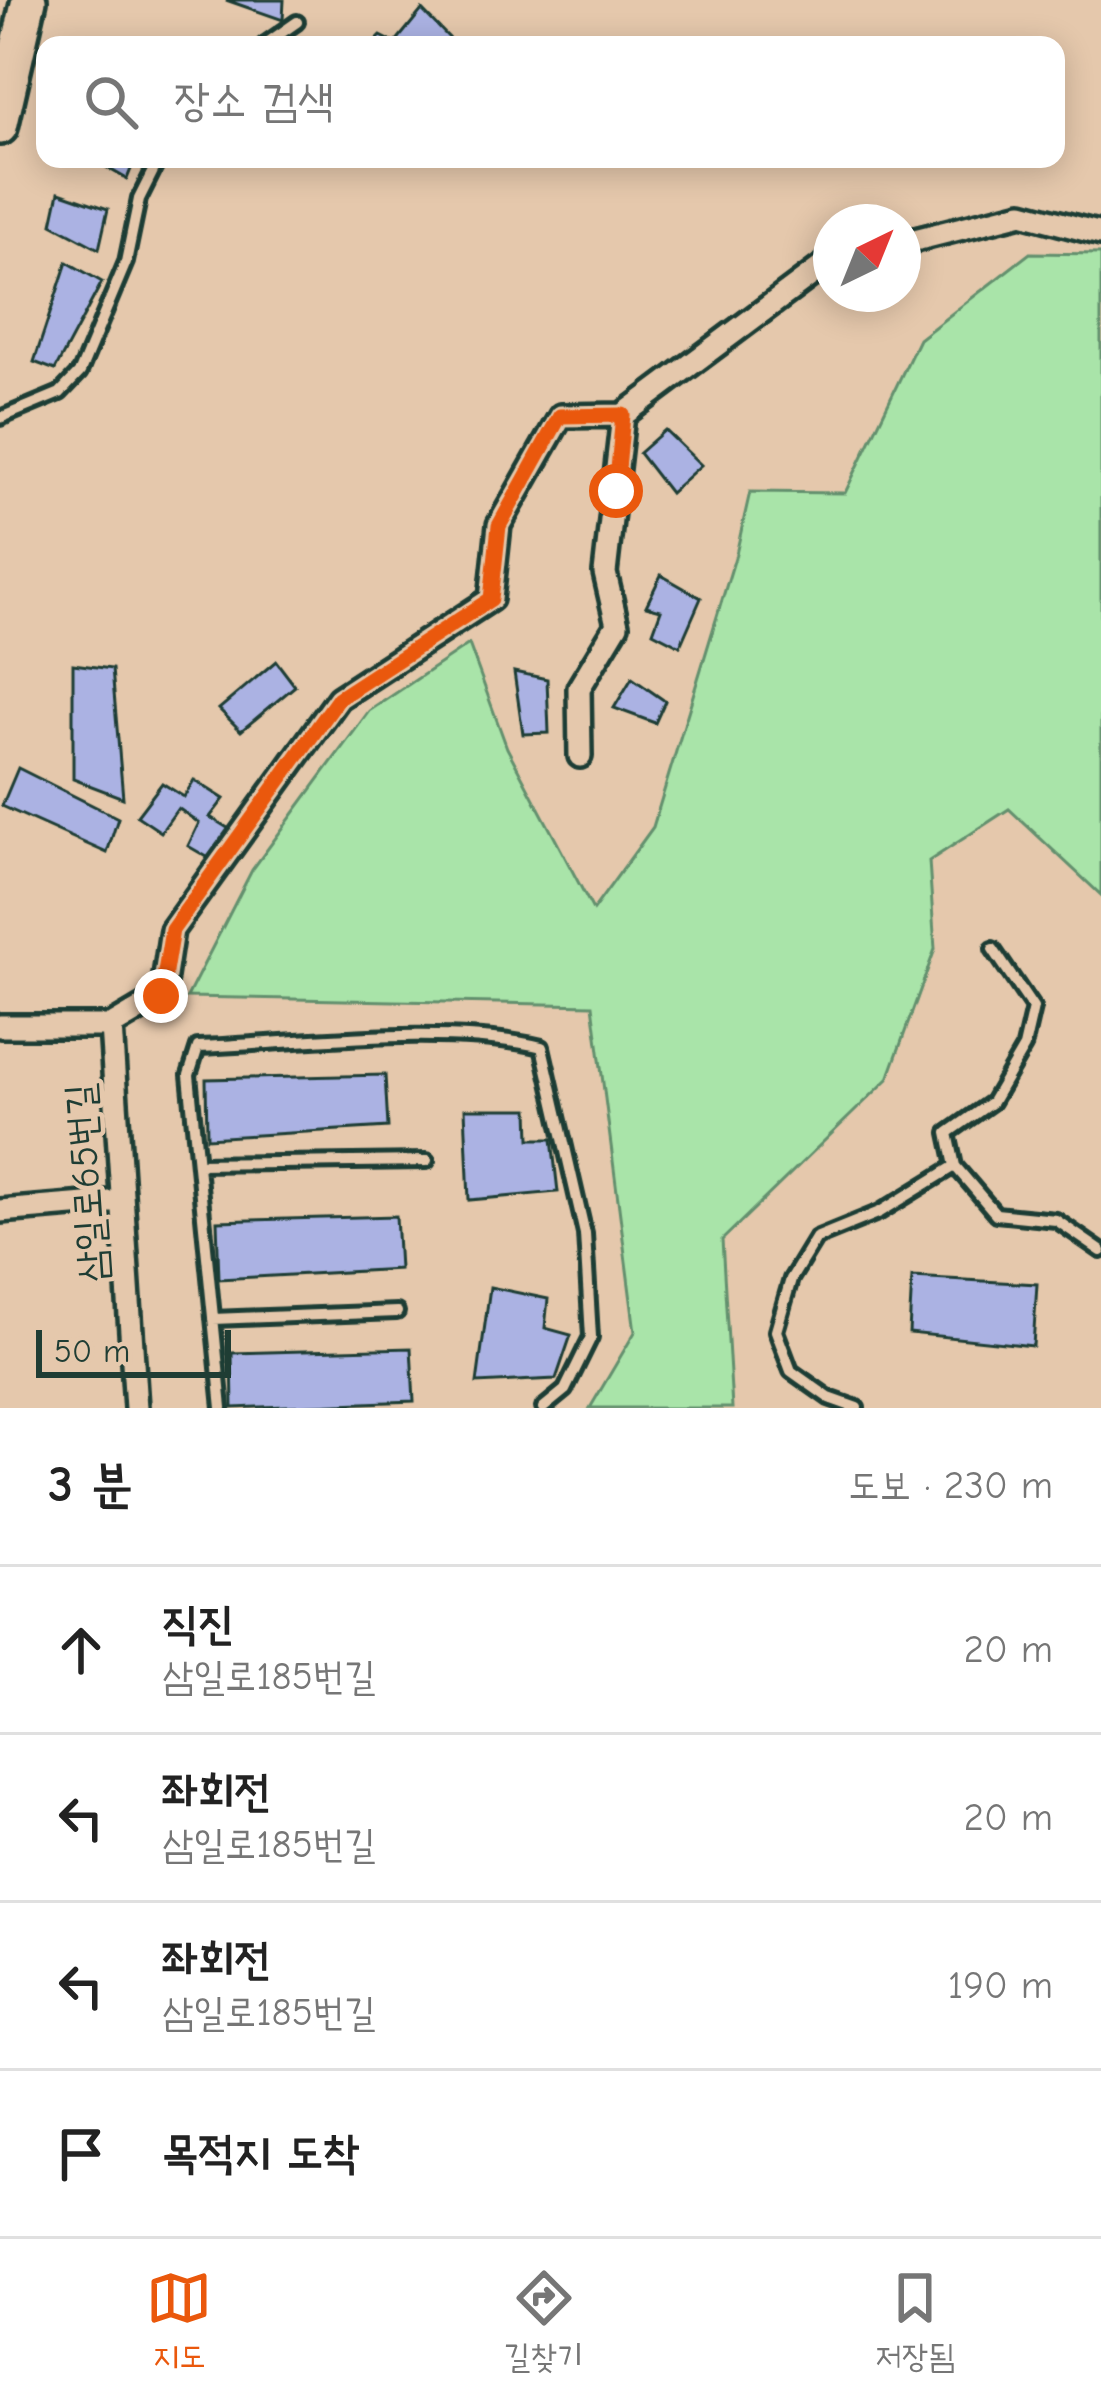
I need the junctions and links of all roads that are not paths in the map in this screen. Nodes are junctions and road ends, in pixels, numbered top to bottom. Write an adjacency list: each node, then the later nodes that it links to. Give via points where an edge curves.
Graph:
1 (29, 0): 4 (main road)
2 (297, 22): 3 (lane)
3 (277, 36)
4 (0, 127)
5 (155, 168): 10 (lane, via 80,372 60,393)
6 (1101, 234): 7 (street, via 1022,213)
7 (921, 238)
8 (813, 273): 9 (street)
9 (623, 415): 11 (street, via 605,573 617,625 579,688); 14 (street, via 560,416 499,526 491,599 339,698 172,930 161,996)
10 (0, 418)
11 (580, 756)
12 (993, 950): 17 (lane, via 1033,1007 1024,1047 992,1102 948,1133)
13 (0, 1026): 14 (street)
14 (112, 1026): 18 (street, 삼일로65번길)
15 (427, 1161): 16 (lane)
16 (198, 1164): 22 (lane); 25 (lane, via 189,1075 198,1047 413,1038 542,1048 585,1234 591,1336 566,1390)
17 (956, 1166): 20 (lane, via 996,1214 1056,1220); 26 (lane, via 880,1212 816,1238 791,1279 776,1331 791,1371)
18 (122, 1201): 19 (street); 23 (street, 삼일로65번길)
19 (0, 1211)
20 (1101, 1251)
21 (397, 1312): 22 (lane)
22 (213, 1318): 24 (lane)
23 (136, 1408)
24 (222, 1408)
25 (543, 1408)
26 (857, 1408)

